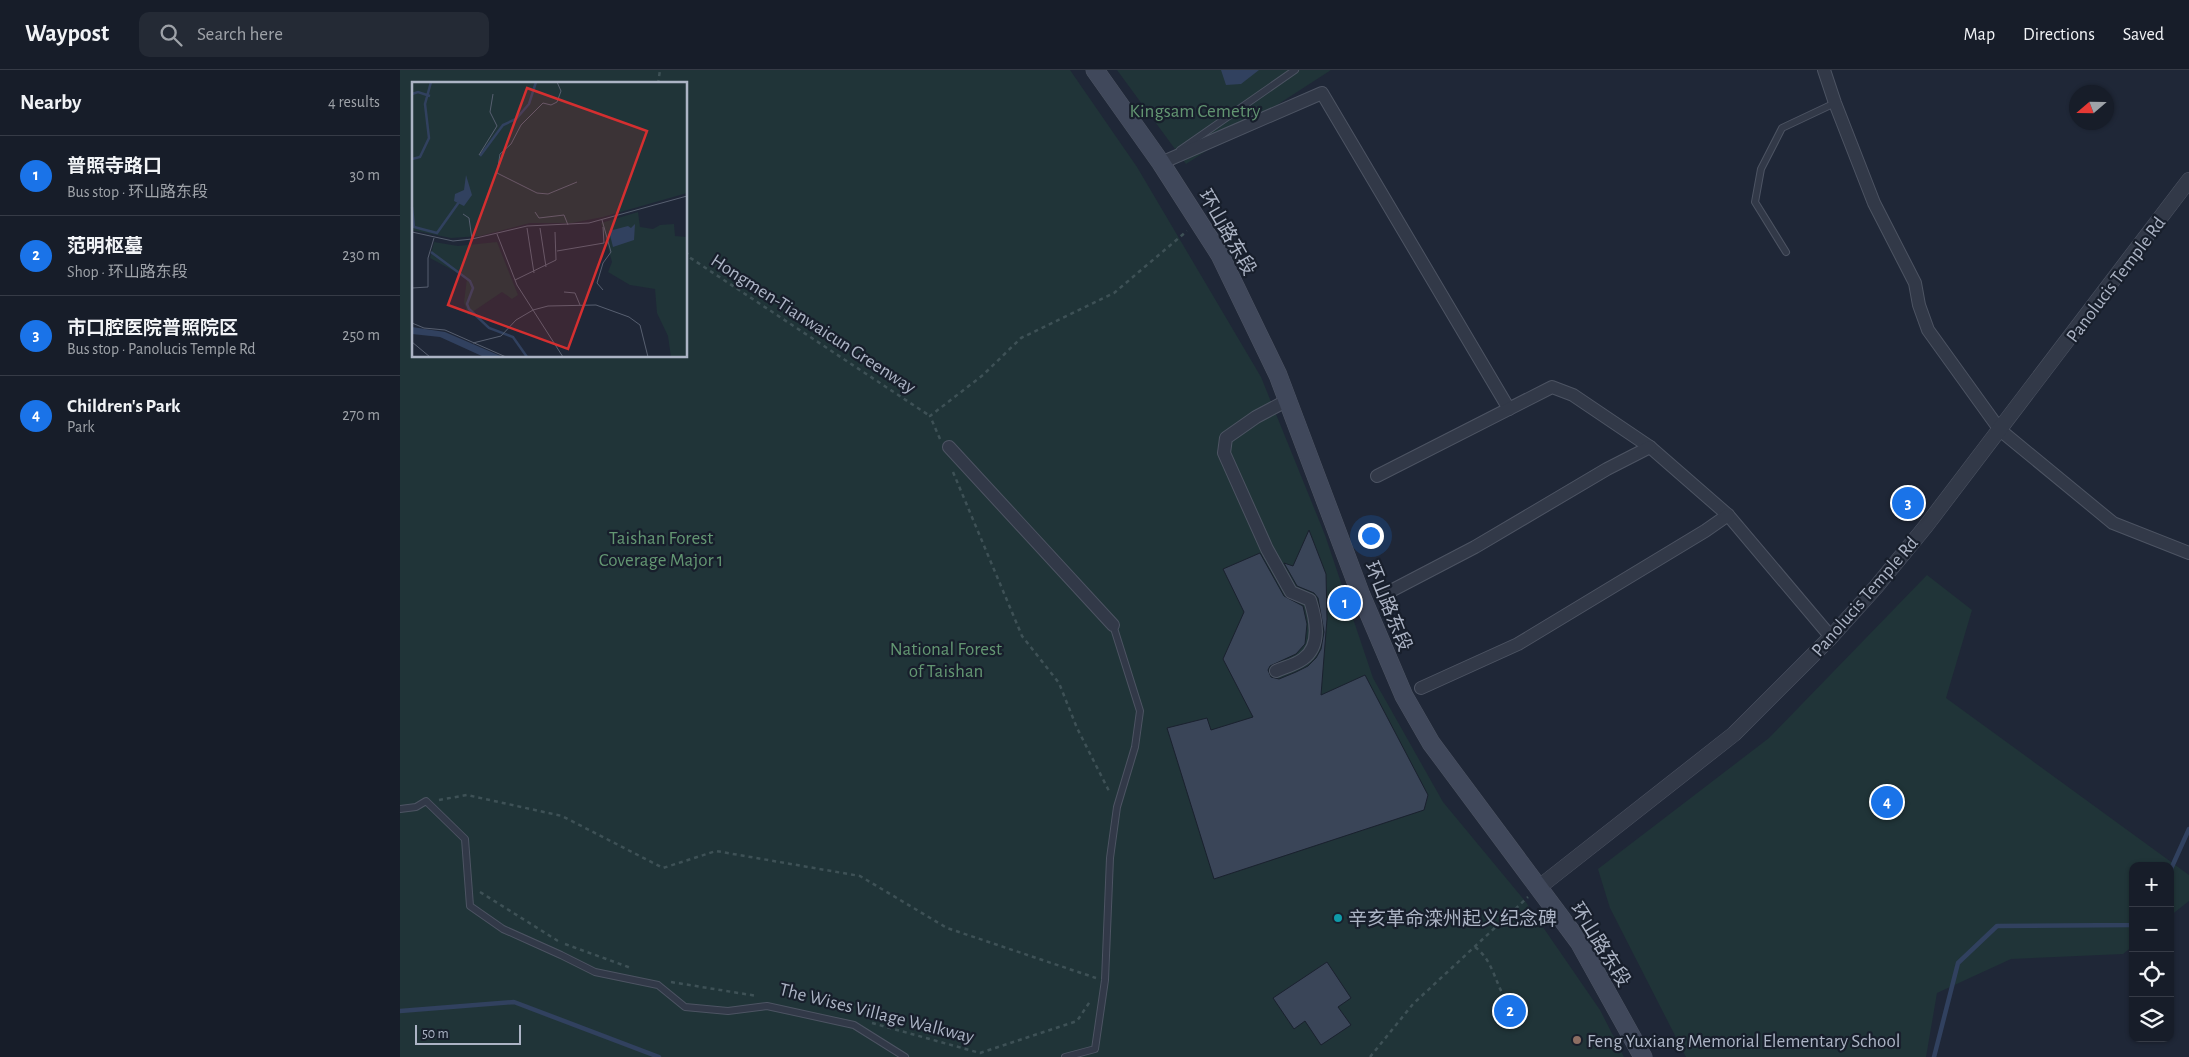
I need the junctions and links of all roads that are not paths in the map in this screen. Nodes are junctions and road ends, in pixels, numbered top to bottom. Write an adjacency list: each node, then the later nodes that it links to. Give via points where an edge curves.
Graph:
1 (1095, 70): 5 (main road, 环山路东段)
2 (1295, 70): 5 (lane)
3 (1824, 70): 4 (street)
4 (1835, 103): 7 (lane, via 1782,128 1761,169 1755,202); 10 (street, via 1874,203 1915,283 1918,305 1928,330)
5 (1161, 163): 8 (main road, 环山路东段, via 1220,255); 9 (street, via 1322,92)
6 (2189, 180): 10 (street, Panolucis Temple Rd)
7 (1786, 252)
8 (1288, 400): 19 (street, via 1226,438 1224,453 1267,549 1291,592 1310,600 1317,626 1310,652 1302,660); 22 (main road, 环山路东段, via 1361,595 1404,696 1431,743)
9 (1509, 409): 12 (street, via 1552,387 1573,395); 13 (street)
10 (2000, 430): 15 (street, via 2113,524); 18 (street, Panolucis Temple Rd, via 1888,572)
11 (949, 447): 17 (street)
12 (1650, 447): 14 (street); 16 (street, via 1608,468 1475,547)
13 (1377, 476)
14 (1728, 515): 18 (street); 20 (street, via 1518,644)
15 (2189, 553)
16 (1385, 594)
17 (1113, 625): 24 (lane, via 1140,711 1135,747 1117,807 1110,858 1105,980 1095,1049)
18 (1830, 637): 22 (street, Panolucis Temple Rd, via 1734,734)
19 (1276, 671)
20 (1422, 688)
21 (400, 809): 23 (lane, via 426,802 465,839 470,906 503,929 595,972 658,985 685,1007 728,1011 767,1006 854,1025)
22 (1538, 888): 25 (main road, 环山路东段, via 1579,942)
23 (905, 1057)
24 (1065, 1057)
25 (1641, 1057)

